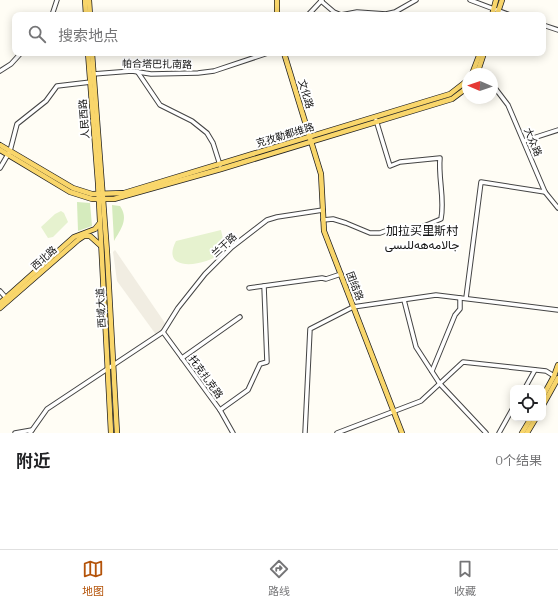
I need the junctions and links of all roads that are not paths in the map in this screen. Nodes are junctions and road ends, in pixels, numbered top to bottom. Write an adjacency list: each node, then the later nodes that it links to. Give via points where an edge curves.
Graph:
1 (57, 0): 11 (street)
2 (85, 0): 12 (main road)
3 (89, 0): 13 (main road)
4 (277, 0): 14 (main road)
5 (321, 0): 15 (street); 16 (street)
6 (416, 0): 17 (street)
7 (470, 0): 10 (street)
8 (496, 0): 10 (main road)
9 (502, 0): 10 (main road)
10 (496, 11)
11 (53, 12)
12 (86, 12)
13 (90, 12)
14 (277, 12)
15 (311, 12)
16 (334, 12)
17 (392, 12)
18 (546, 26): 19 (street)
19 (558, 30)
20 (18, 56): 29 (street)
21 (89, 56): 31 (main road, 人民西路)
22 (92, 56): 31 (main road, 人民西路)
23 (259, 56): 30 (street, 帕合塔巴扎南路, via 214,71 157,74)
24 (285, 56): 38 (main road, 文化路)
25 (480, 56): 27 (main road)
26 (483, 56): 28 (main road)
27 (478, 68)
28 (478, 68)
29 (0, 71)
30 (137, 71): 31 (street, 帕合塔巴扎南路); 43 (street, via 160,104 192,121 207,133)
31 (92, 75): 32 (main road, 人民西路)
32 (92, 82): 42 (street, via 57,86 46,100 17,124); 45 (main road, 人民西路)
33 (462, 85): 36 (main road, 克孜勒都维路, via 450,94)
34 (462, 92): 36 (main road, 克孜勒都维路, via 452,99)
35 (498, 92): 39 (street, 大众路, via 508,105)
36 (376, 119): 38 (main road, 克孜勒都维路); 50 (street, via 390,166 400,162 440,158 438,173 441,188 441,219 408,233 388,230 370,233 333,219)
37 (558, 130): 39 (street)
38 (311, 139): 43 (main road, 克孜勒都维路); 47 (main road, 克孜勒都维路, via 125,197); 49 (main road, 团结路, via 321,174)
39 (524, 141): 46 (street, 大众路)
40 (0, 145): 42 (main road)
41 (0, 150): 42 (main road)
42 (9, 153): 44 (street); 47 (main road, via 73,188)
43 (220, 165): 47 (main road, 克孜勒都维路, via 124,193)
44 (0, 168)
45 (100, 183): 47 (main road, 西域大道)
46 (545, 192): 48 (street, 大众路); 58 (street, via 481,182)
47 (101, 197): 51 (main road, 西域大道); 68 (main road, 西域大道)
48 (558, 208)
49 (323, 210): 50 (main road, 团结路); 66 (street, 兰干路, via 267,220 232,247 206,274 178,308)
50 (323, 220): 53 (main road, 团结路, via 324,231)
51 (99, 223): 52 (main road, 西域大道); 59 (main road, 西北路, via 95,229 74,237)
52 (100, 246): 59 (main road, 西北路, via 94,238 81,237); 70 (main road, 西域大道)
53 (341, 274): 54 (street, via 326,279); 63 (main road, 团结路)
54 (264, 286): 55 (street); 78 (street, via 267,362 260,364 248,390)
55 (249, 288)
56 (0, 291): 59 (street)
57 (460, 298): 58 (street); 60 (street, via 436,295); 72 (street, via 460,309 455,315)
58 (466, 298): 64 (street)
59 (7, 299): 61 (main road, 西北路); 62 (main road, 西北路)
60 (404, 300): 63 (street); 72 (street, via 416,347)
61 (0, 303)
62 (0, 308)
63 (353, 308): 79 (main road, 团结路); 89 (street, via 310,329)
64 (558, 310)
65 (240, 317): 67 (street)
66 (163, 332): 67 (street, 托克扎克路); 68 (street)
67 (182, 358): 78 (street, 托克扎克路)
68 (112, 365): 70 (street); 87 (main road, 西域大道)
69 (558, 365): 73 (main road)
70 (107, 369): 83 (street, via 47,409); 86 (main road, 西域大道)
71 (535, 370): 73 (street, via 546,371); 74 (street, via 463,362); 75 (street)
72 (432, 371): 74 (street)
73 (556, 379): 76 (main road); 77 (main road)
74 (440, 384): 79 (street, via 421,401); 92 (street)
75 (527, 385)
76 (546, 392)
77 (546, 399)
78 (220, 410): 88 (street, 托克扎克路)
79 (394, 412): 84 (street); 91 (main road, 团结路)
80 (510, 413): 93 (street)
81 (529, 421): 94 (main road)
82 (534, 421): 95 (main road)
83 (31, 432): 85 (street)
84 (344, 432): 90 (street)
85 (14, 433)
86 (111, 433)
87 (117, 433)
88 (233, 433)
89 (306, 433)
90 (337, 433)
91 (402, 433)
92 (486, 433)
93 (499, 433)
94 (522, 433)
95 (527, 433)

